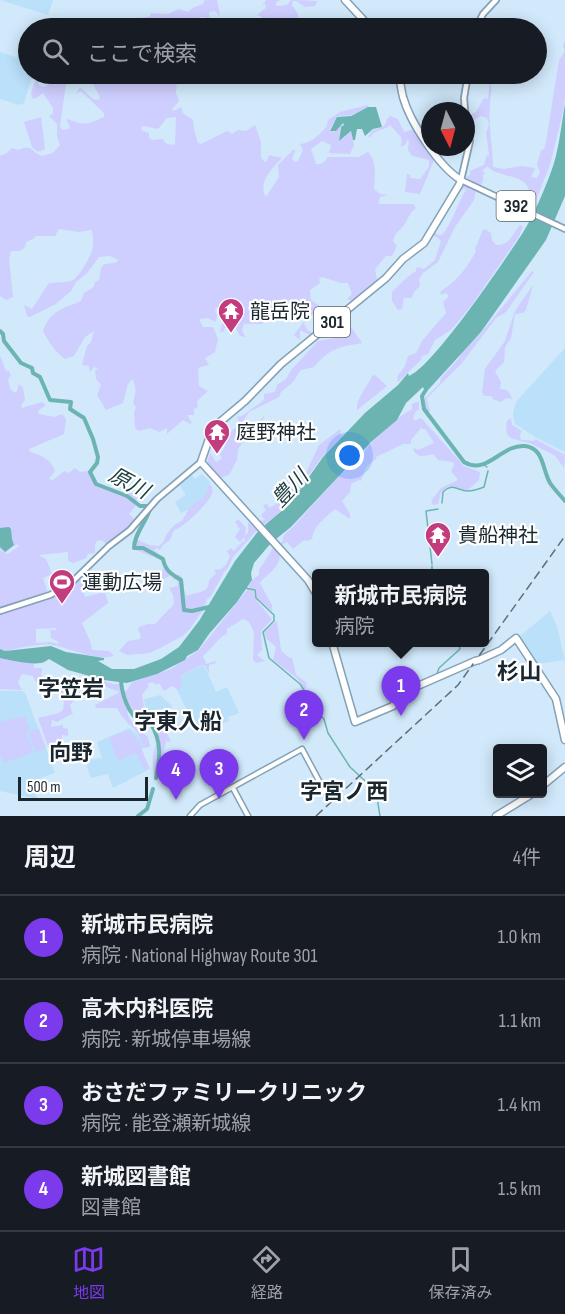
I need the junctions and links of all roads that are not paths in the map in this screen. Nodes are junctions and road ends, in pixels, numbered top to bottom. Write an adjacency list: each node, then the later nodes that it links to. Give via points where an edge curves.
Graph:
1 (345, 0): 3 (highway)
2 (496, 0): 4 (main road)
3 (362, 18)
4 (481, 18)
5 (401, 84): 9 (highway, via 404,100 428,144 445,168)
6 (466, 84): 7 (main road)
7 (465, 102)
8 (467, 156): 9 (main road)
9 (461, 180): 10 (main road, 392); 11 (highway, 301, via 424,243 281,364 220,422 210,436)
10 (565, 230)
11 (201, 462): 12 (highway); 13 (main road, via 70,584)
12 (312, 587)
13 (0, 611)
14 (333, 647): 15 (highway, via 355,722 393,706 404,692 501,650 516,638 556,699)
15 (565, 740)
16 (565, 767): 17 (highway)
17 (547, 783)
18 (233, 788): 19 (main road, via 302,749); 21 (main road, via 200,805); 22 (main road)
19 (326, 794)
20 (525, 798): 23 (highway)
21 (190, 816)
22 (248, 816)
23 (496, 816)

